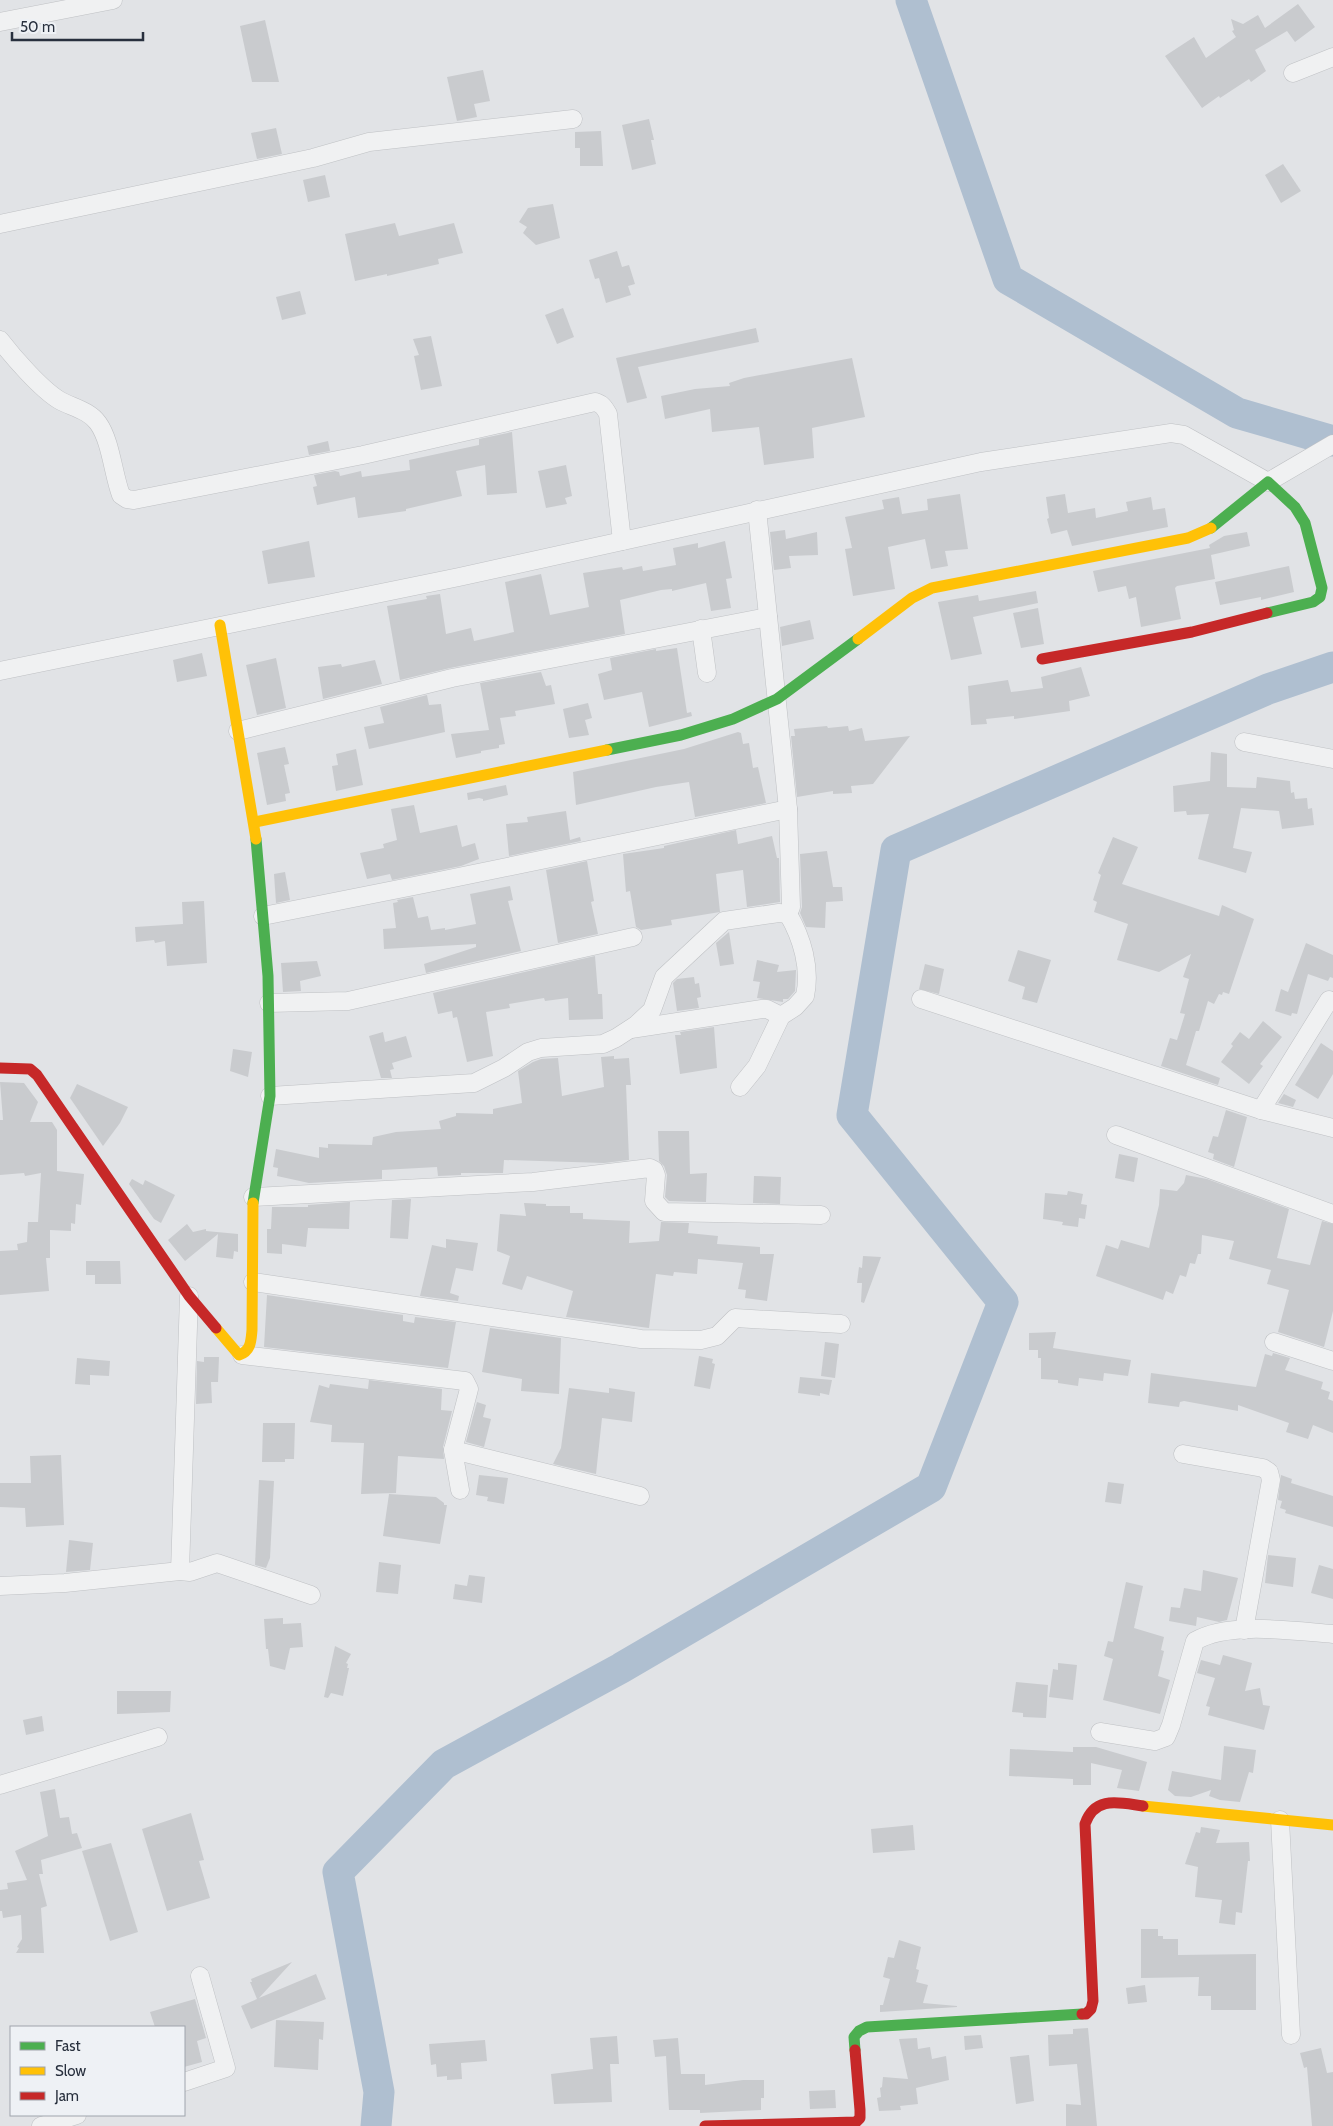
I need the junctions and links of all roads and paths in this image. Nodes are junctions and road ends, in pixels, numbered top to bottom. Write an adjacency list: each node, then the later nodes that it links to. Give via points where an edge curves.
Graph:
1 (114, 0): 2 (street)
2 (0, 22)
3 (1333, 57): 4 (street)
4 (1292, 73)
5 (573, 119): 6 (street, via 369,142 313,158)
6 (0, 224)
7 (0, 340): 11 (street, via 14,359 57,399 98,422 121,495 134,500 363,455 600,403 608,414)
8 (1333, 444): 9 (street)
9 (1268, 482): 10 (street, via 1184,435 1171,434 981,462); 15 (street, via 1295,506 1305,523 1322,588 1320,597 1313,602 1192,632); 18 (street, via 1210,529 1188,538 932,588 912,598)
10 (757, 510): 11 (street); 12 (street)
11 (622, 541): 13 (street)
12 (768, 617): 14 (street); 18 (street)
13 (220, 625): 16 (street); 19 (street)
14 (701, 629): 17 (street); 19 (street, via 452,678)
15 (1042, 659)
16 (0, 671)
17 (707, 673)
18 (778, 699): 22 (street); 23 (street, via 733,720 680,735)
19 (238, 732): 23 (street)
20 (1244, 742): 21 (street)
21 (1333, 759)
22 (788, 808): 24 (street, via 791,907); 25 (street)
23 (255, 822): 25 (street)
24 (788, 914): 30 (street, via 802,942 806,990 802,1000); 31 (street, via 724,921 664,977 652,1010)
25 (263, 916): 29 (street)
26 (633, 937): 29 (street, via 348,1001)
27 (921, 998): 35 (street)
28 (1329, 1000): 35 (street)
29 (269, 1003): 34 (street)
30 (781, 1016): 31 (street, via 762,1009); 33 (street, via 757,1066)
31 (631, 1028): 34 (street, via 602,1044 534,1050 474,1082)
32 (0, 1068): 42 (street, via 30,1069 37,1075)
33 (740, 1087)
34 (270, 1096): 38 (street)
35 (1261, 1110): 36 (street)
36 (1333, 1128)
37 (1116, 1135): 40 (street)
38 (253, 1197): 39 (street, via 533,1182 650,1168 656,1176 654,1201 664,1212); 41 (street)
39 (821, 1214)
40 (1333, 1214)
41 (253, 1282): 43 (street, via 641,1339 701,1340 716,1336 735,1318); 45 (street, via 251,1338 247,1351)
42 (189, 1296): 45 (street, via 234,1350); 51 (street)
43 (841, 1324)
44 (1274, 1342): 46 (street)
45 (242, 1355): 47 (street, via 465,1381 469,1389)
46 (1333, 1361)
47 (454, 1450): 49 (street); 50 (street)
48 (1183, 1454): 54 (street, via 1263,1468 1272,1480)
49 (460, 1490)
50 (640, 1496)
51 (180, 1571): 52 (street); 53 (street, via 190,1572 217,1563)
52 (0, 1586)
53 (311, 1595)
54 (1244, 1630): 55 (street); 56 (street, via 1215,1632 1195,1641 1166,1737 1155,1741)
55 (1333, 1634)
56 (1100, 1732)
57 (158, 1737): 58 (street)
58 (0, 1785)
59 (1280, 1820): 60 (street); 62 (street); 66 (street, via 1111,1802 1096,1807 1085,1824 1092,2001 1086,2014 867,2027 858,2031 854,2038 860,2110 860,2118 856,2122)
60 (1333, 1825)
61 (200, 1976): 63 (street, via 226,2068)
62 (1291, 2035)
63 (185, 2082)
64 (74, 2116): 65 (street)
65 (41, 2126)
66 (706, 2126)

